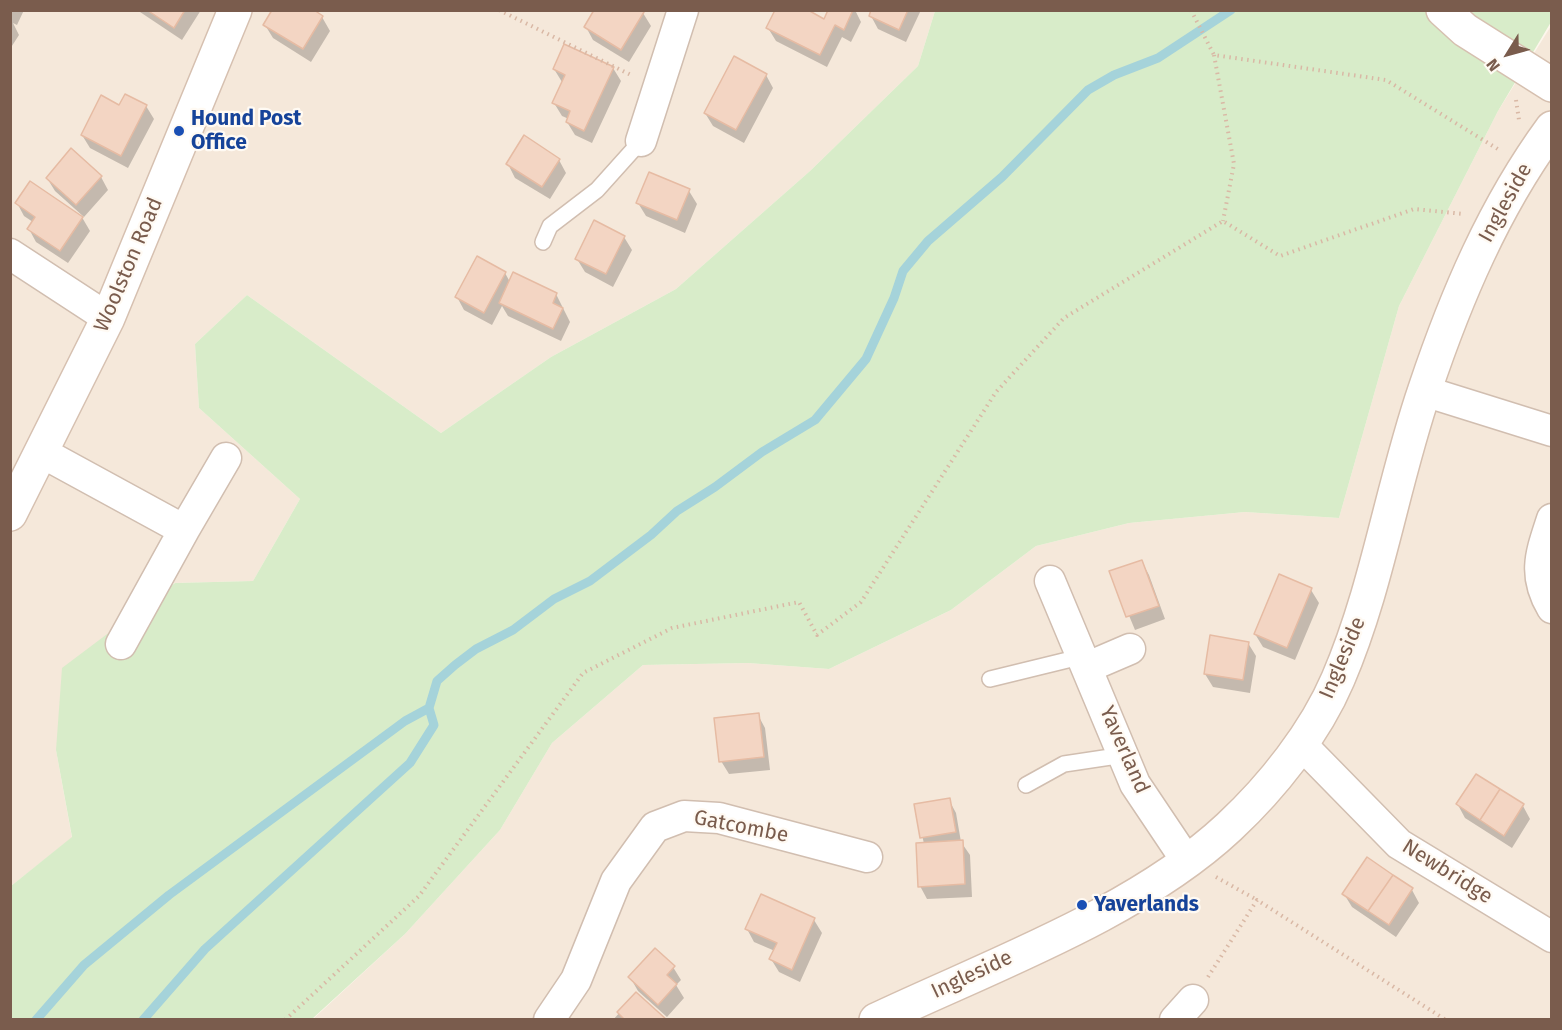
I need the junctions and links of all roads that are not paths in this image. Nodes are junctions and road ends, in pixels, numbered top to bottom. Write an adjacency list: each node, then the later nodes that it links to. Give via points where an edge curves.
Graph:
1 (236, 10): 9 (street, Woolston Road)
2 (683, 10): 6 (street)
3 (1443, 10): 4 (street, via 1465,30)
4 (1551, 85)
5 (1551, 128): 10 (street, Ingleside, via 1492,224 1461,291)
6 (641, 141): 7 (lane, via 597,190 550,226)
7 (543, 242)
8 (10, 254): 9 (street)
9 (108, 318): 12 (street, Woolston Road)
10 (1424, 391): 11 (street); 23 (street, Ingleside, via 1368,598 1338,681)
11 (1551, 431)
12 (41, 452): 14 (street, Woolston Road); 16 (street)
13 (226, 458): 16 (street)
14 (10, 513)
15 (1551, 519): 18 (street, via 1539,558 1541,590)
16 (184, 530): 19 (street)
17 (1050, 581): 21 (street, Yaverland)
18 (1551, 608)
19 (121, 644)
20 (1130, 649): 21 (street)
21 (1086, 662): 22 (lane); 24 (street, Yaverland)
22 (990, 679)
23 (1301, 744): 27 (street, Ingleside, via 1267,790 1227,829); 28 (street, Newbridge, via 1399,844)
24 (1124, 755): 25 (lane, via 1064,764); 27 (street, Yaverland, via 1136,784)
25 (1026, 785)
26 (867, 857): 29 (street, Gatcombe, via 718,818 684,816 655,827 616,881 576,980)
27 (1186, 860): 30 (street, Ingleside, via 1128,900)
28 (1551, 937)
29 (549, 1020)
30 (876, 1020)

